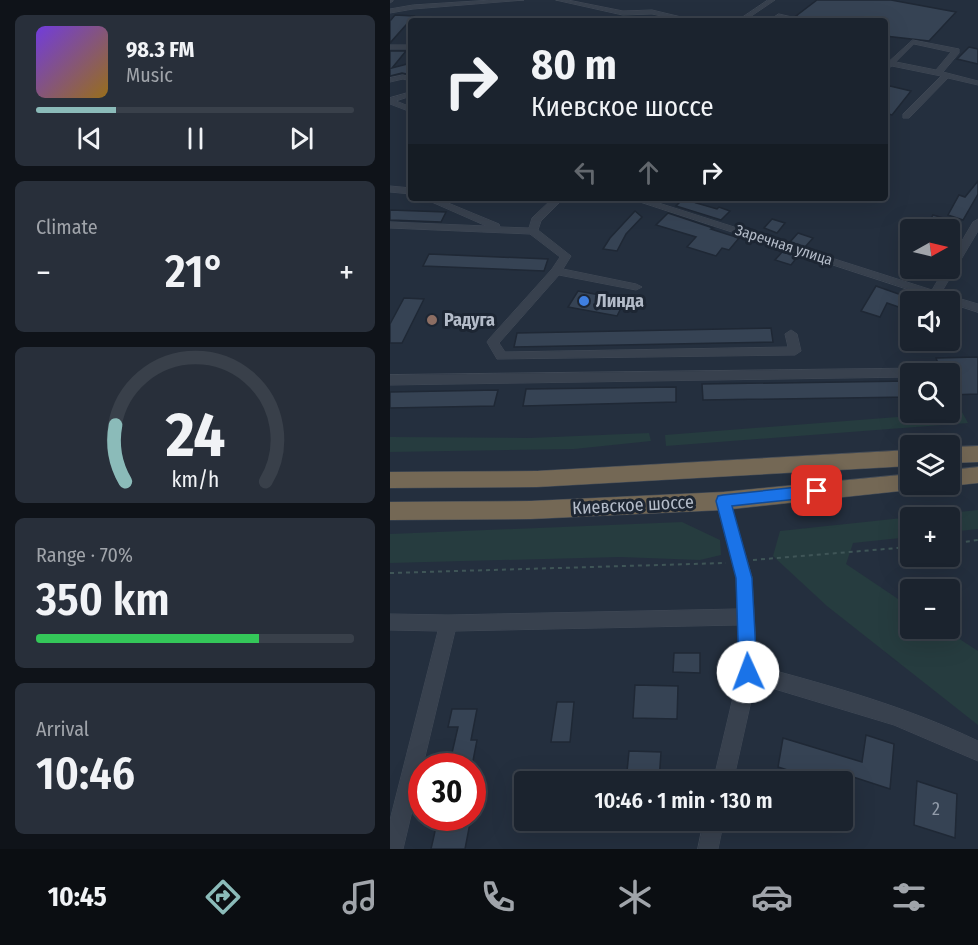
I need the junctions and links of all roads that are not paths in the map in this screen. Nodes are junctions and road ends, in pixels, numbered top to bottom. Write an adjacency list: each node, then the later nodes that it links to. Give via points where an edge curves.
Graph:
1 (521, 0): 5 (street)
2 (559, 0): 4 (street)
3 (772, 0): 9 (street)
4 (568, 1): 6 (street)
5 (390, 11)
6 (623, 13): 7 (street, via 628,15); 8 (street, via 652,12)
7 (622, 18)
8 (681, 18)
9 (745, 18)
10 (390, 46): 11 (street)
11 (408, 47)
12 (390, 55): 13 (street)
13 (405, 56)
14 (888, 64): 16 (street, via 913,42 956,51)
15 (888, 65): 16 (street)
16 (942, 74): 19 (street); 23 (street)
17 (407, 78): 18 (street)
18 (390, 80)
19 (978, 83)
20 (408, 95): 21 (street)
21 (390, 100): 22 (street)
22 (408, 109)
23 (906, 116)
24 (390, 189): 25 (street)
25 (408, 191)
26 (435, 201): 31 (street)
27 (557, 201): 32 (street, via 536,220)
28 (642, 201): 35 (street, Заречная улица)
29 (978, 222): 36 (street)
30 (390, 225): 31 (street)
31 (505, 230): 32 (street)
32 (533, 231): 33 (street, via 566,256)
33 (556, 271): 34 (street); 40 (street, via 493,342 501,356)
34 (636, 287)
35 (926, 291)
36 (937, 291)
37 (960, 302): 38 (street, Заречная улица)
38 (978, 308)
39 (791, 334): 40 (street, via 795,351)
40 (708, 352): 42 (street)
41 (900, 373): 42 (street)
42 (710, 376): 43 (street)
43 (390, 380)
44 (978, 454): 45 (highway)
45 (960, 455)
46 (900, 459): 49 (highway, Киевское шоссе, via 537,479)
47 (978, 475): 48 (highway)
48 (960, 477)
49 (390, 480)
50 (900, 483): 51 (highway, Киевское шоссе)
51 (723, 501): 52 (highway, Киевское шоссе, via 531,510); 53 (street, via 744,578)
52 (390, 511)
53 (746, 617): 55 (street); 56 (street)
54 (390, 622): 55 (street)
55 (448, 623): 60 (street)
56 (748, 672): 57 (street, via 945,734); 58 (street)
57 (978, 751)
58 (726, 771)
59 (712, 831): 61 (street)
60 (393, 849)
61 (708, 849)

